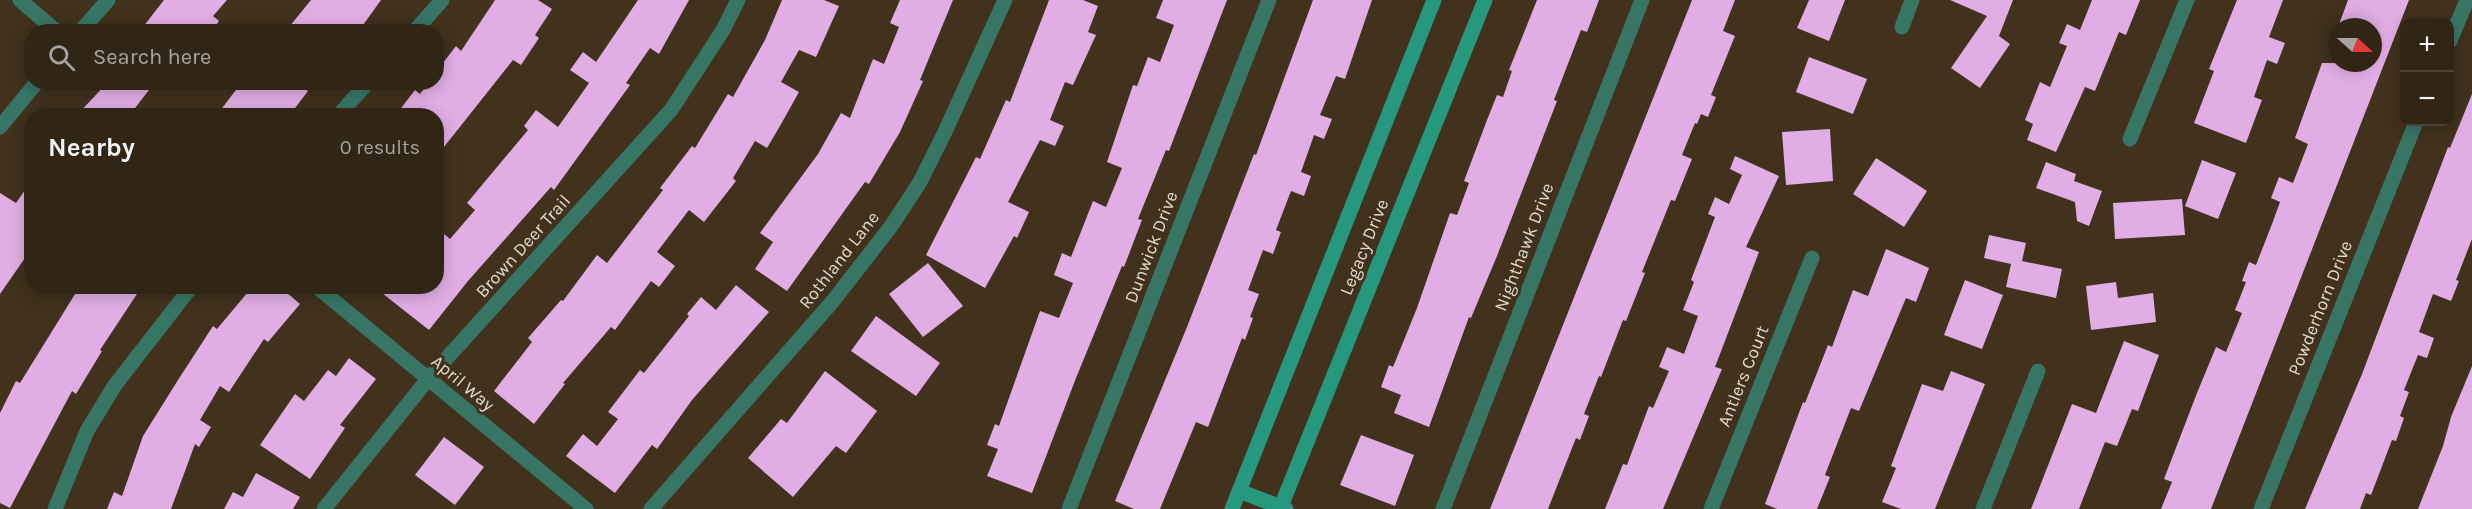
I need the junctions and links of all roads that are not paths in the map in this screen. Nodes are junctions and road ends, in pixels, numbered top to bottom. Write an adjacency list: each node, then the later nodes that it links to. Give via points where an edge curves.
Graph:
1 (20, 0): 13 (street)
2 (108, 0): 14 (street)
3 (442, 0): 15 (street)
4 (738, 0): 28 (street, Brown Deer Trail, via 723,30 670,110)
5 (1005, 0): 34 (street, Rothland Lane, via 920,182 892,225 833,301)
6 (1269, 0): 35 (street, Dunwick Drive)
7 (1434, 0): 29 (main road, Legacy Drive)
8 (1485, 0): 30 (main road, Legacy Drive)
9 (1642, 0): 37 (street, Nighthawk Drive)
10 (1912, 0): 16 (street)
11 (2187, 0): 23 (street)
12 (2467, 0): 17 (street)
13 (48, 24)
14 (87, 24)
15 (421, 24)
16 (1902, 27)
17 (2454, 31)
18 (30, 90): 22 (street)
19 (361, 90): 20 (street)
20 (345, 108)
21 (2414, 126): 40 (street, Powderhorn Drive)
22 (0, 127)
23 (2130, 139)
24 (1812, 258): 38 (street, Antlers Court)
25 (186, 294): 31 (street, via 110,394 87,431)
26 (326, 294): 28 (street, April Way)
27 (2038, 371): 39 (street)
28 (428, 379): 32 (street, Brown Deer Trail); 33 (street, April Way)
29 (1239, 491): 30 (main road); 36 (main road, Legacy Drive)
30 (1282, 508)
31 (56, 509)
32 (324, 509)
33 (586, 509)
34 (651, 509)
35 (1069, 509)
36 (1232, 509)
37 (1443, 509)
38 (1711, 509)
39 (1983, 509)
40 (2261, 509)

